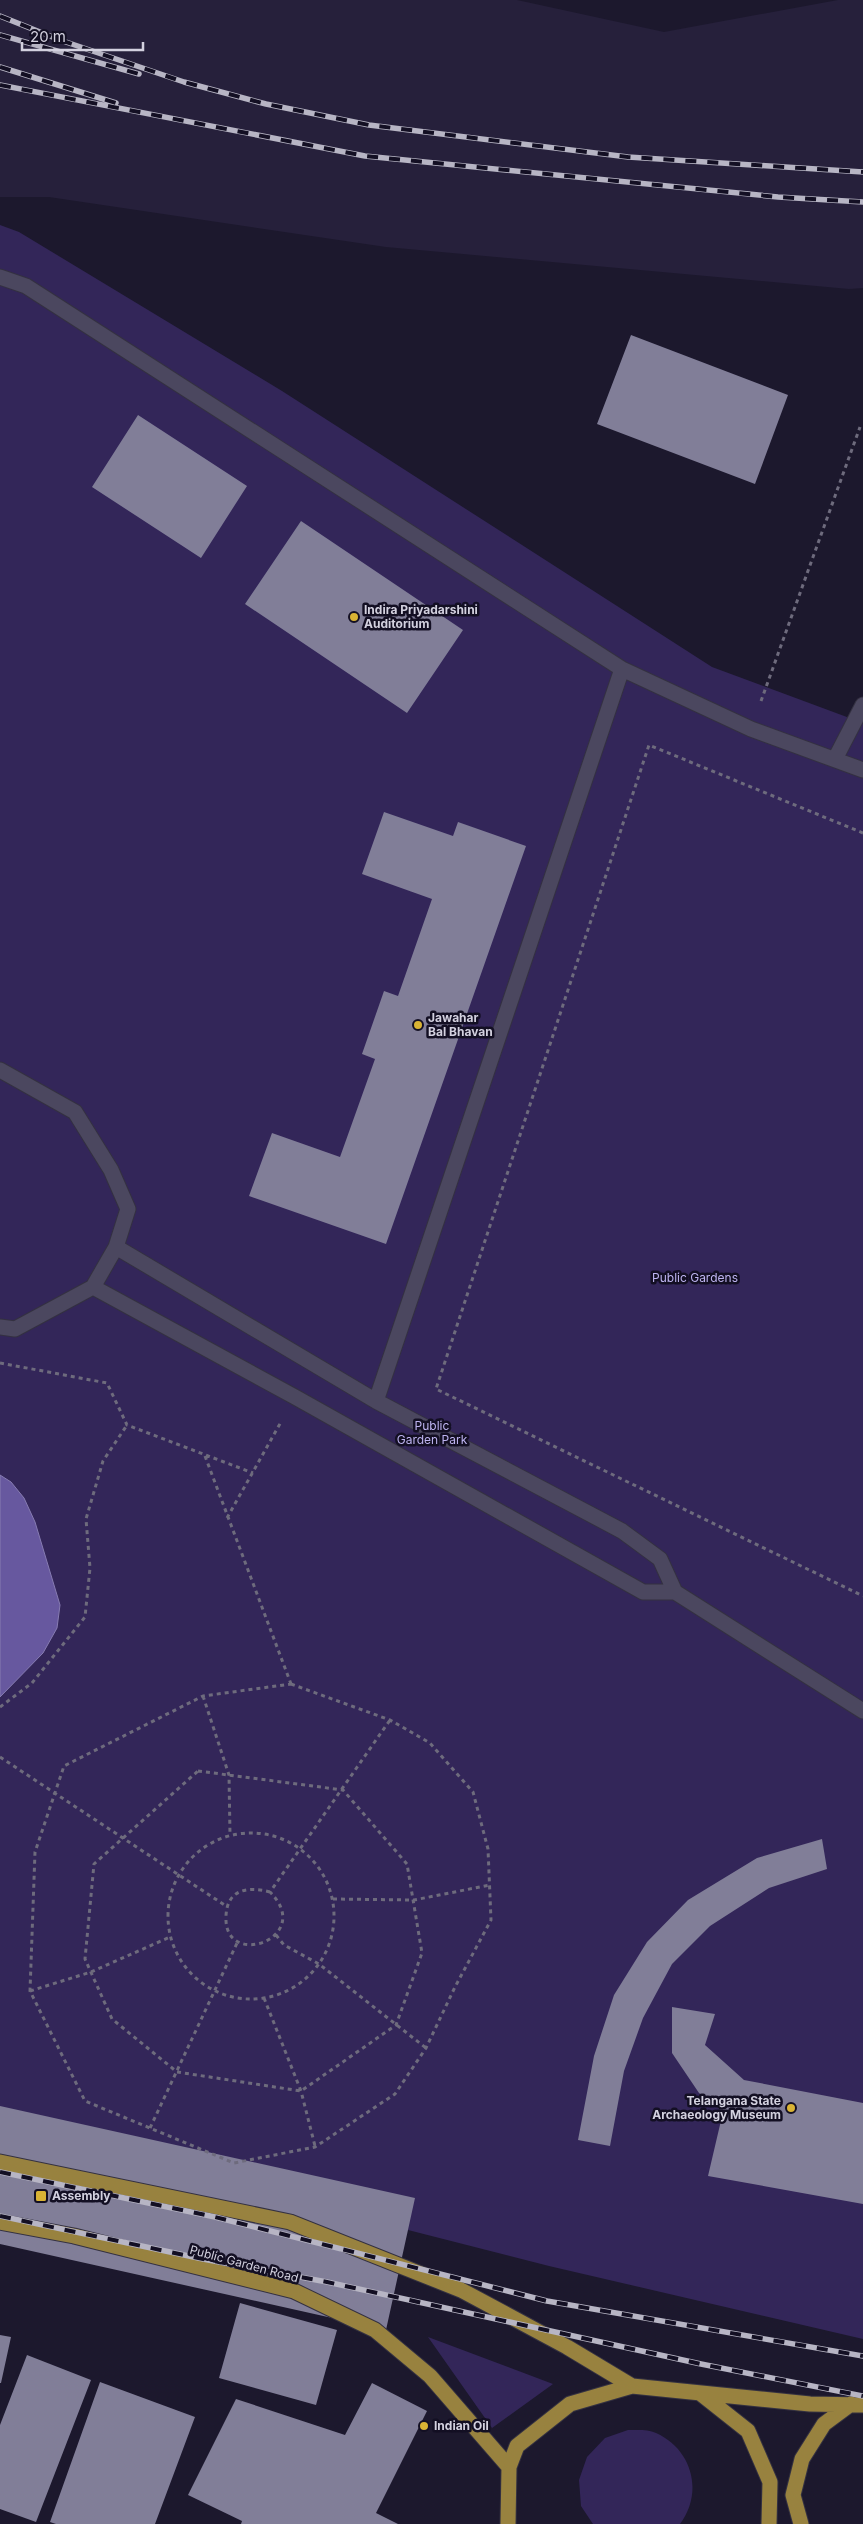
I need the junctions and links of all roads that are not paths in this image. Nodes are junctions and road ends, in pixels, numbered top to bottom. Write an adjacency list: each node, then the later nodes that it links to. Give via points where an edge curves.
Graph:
1 (0, 277): 2 (lane, via 26,286)
2 (622, 669): 4 (lane, via 750,729); 10 (lane)
3 (863, 705): 4 (lane)
4 (836, 759): 5 (lane)
5 (863, 770)
6 (0, 1070): 7 (lane, via 75,1112 111,1170 128,1208)
7 (116, 1247): 8 (lane); 10 (lane)
8 (93, 1287): 9 (lane, via 15,1329); 11 (lane, via 643,1592)
9 (0, 1327)
10 (376, 1401): 11 (lane, via 622,1531 660,1559)
11 (674, 1592): 12 (lane)
12 (863, 1711)
13 (0, 2162): 15 (highway, via 290,2222 461,2290)
14 (0, 2222): 18 (highway, Public Garden Road, via 74,2236 294,2291 375,2330 430,2376)
15 (632, 2386): 16 (highway); 18 (highway, via 570,2404 517,2446)
16 (700, 2393): 17 (highway, via 810,2404); 20 (highway, via 748,2431 770,2482)
17 (857, 2404): 21 (highway, via 824,2424 802,2459 792,2495)
18 (509, 2467): 19 (highway)
19 (508, 2524)
20 (769, 2524)
21 (801, 2524)

